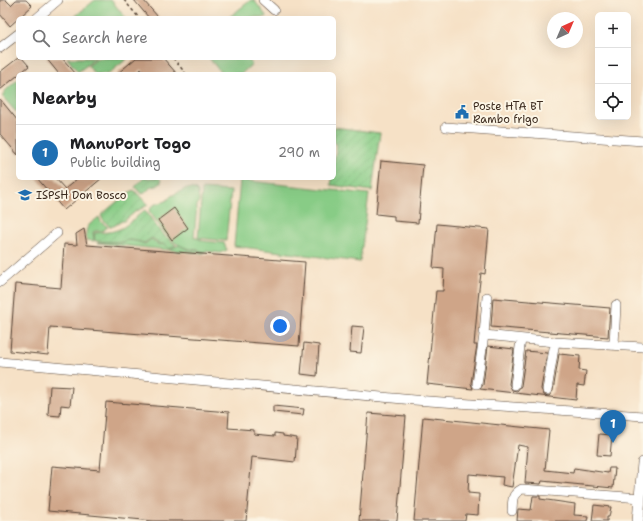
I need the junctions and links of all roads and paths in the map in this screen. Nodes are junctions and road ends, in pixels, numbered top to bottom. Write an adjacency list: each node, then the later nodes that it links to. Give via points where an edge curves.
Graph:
1 (58, 0): 5 (street)
2 (124, 0): 6 (path)
3 (263, 0): 4 (street)
4 (274, 10)
5 (39, 16)
6 (137, 16)
7 (16, 36): 8 (street)
8 (0, 48)
9 (175, 60): 10 (path)
10 (184, 72)
11 (446, 127): 12 (street)
12 (643, 141)
13 (57, 233): 14 (street)
14 (0, 282)
15 (486, 297): 17 (street)
16 (616, 305): 20 (street)
17 (484, 334): 18 (street); 23 (street)
18 (521, 339): 19 (street); 24 (street)
19 (555, 342): 20 (street); 25 (street)
20 (614, 345): 21 (street)
21 (643, 347)
22 (0, 362): 26 (street, via 414,400)
23 (477, 384)
24 (515, 385)
25 (546, 390)
26 (643, 416)
27 (643, 463): 28 (main road)
28 (640, 498): 29 (street, via 522,489 515,492); 30 (main road)
29 (512, 511)
30 (638, 521)

